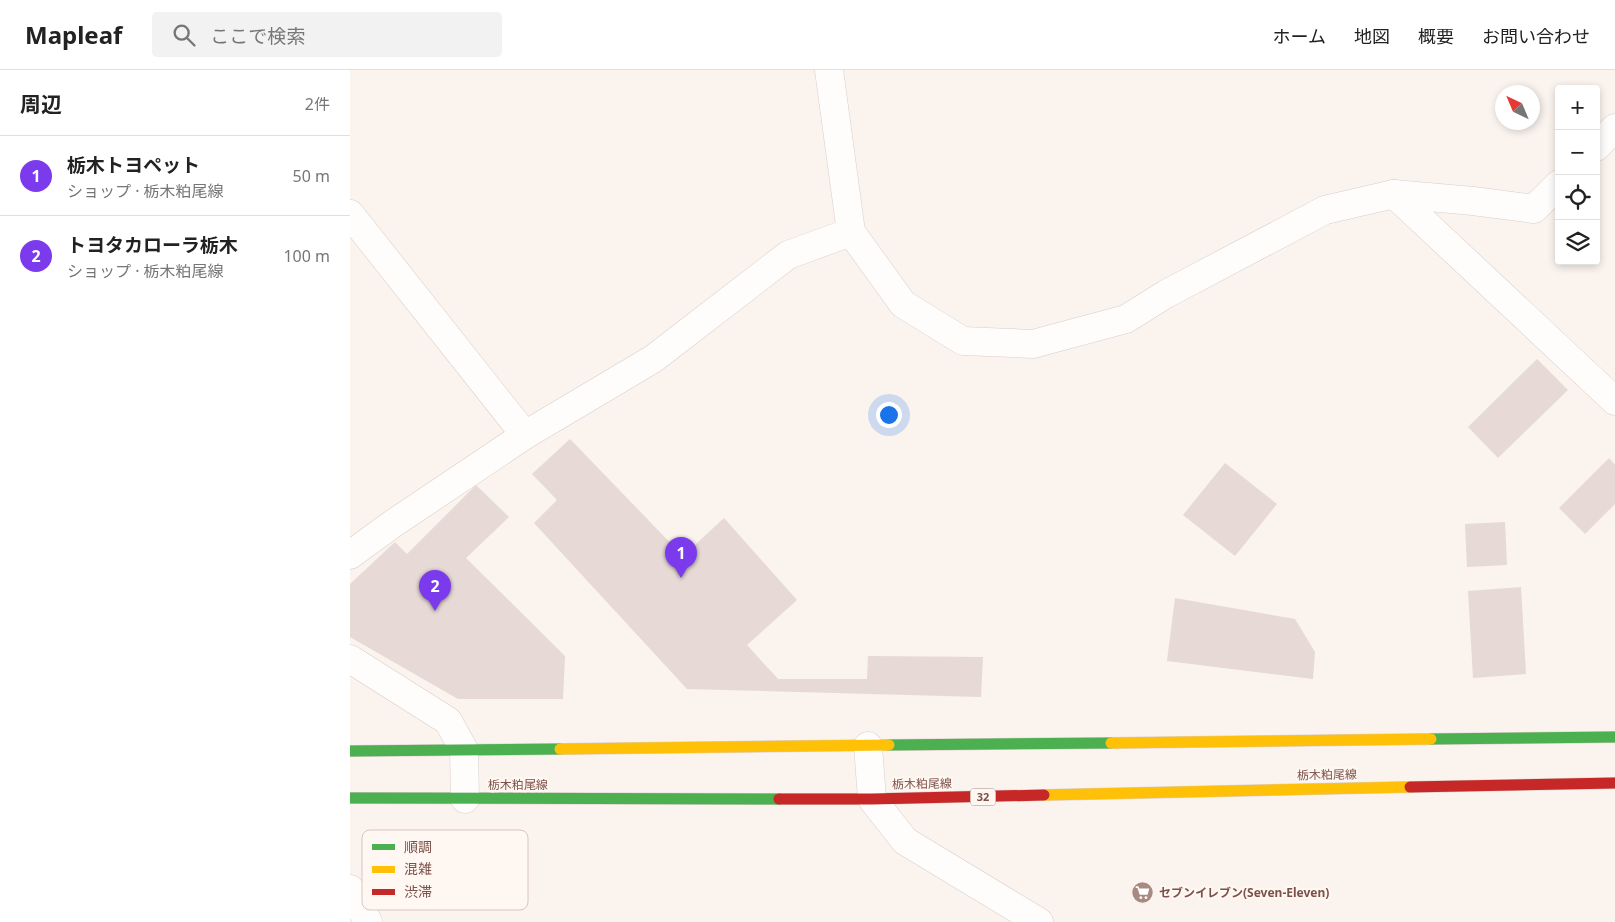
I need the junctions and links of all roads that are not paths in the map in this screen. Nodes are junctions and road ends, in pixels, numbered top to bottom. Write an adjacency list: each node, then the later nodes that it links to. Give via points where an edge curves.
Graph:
1 (829, 70): 7 (street)
2 (1615, 128): 3 (street)
3 (1600, 143)
4 (1555, 188): 5 (street, via 1534,209)
5 (1394, 194): 7 (street, via 1325,210 1166,294 1126,319 1033,344 963,341 903,304); 8 (street)
6 (350, 214): 9 (street)
7 (851, 232): 9 (street, via 788,255 653,359)
8 (1615, 401)
9 (524, 435): 10 (street)
10 (350, 555)
11 (350, 659): 14 (street, via 448,721)
12 (1615, 737): 13 (main road)
13 (868, 746): 14 (main road); 19 (street)
14 (464, 750): 15 (main road); 18 (street)
15 (350, 751)
16 (1615, 783): 19 (main road, 栃木粕尾線 / 32)
17 (350, 798): 18 (main road, 栃木粕尾線 / 32)
18 (465, 798): 19 (main road, 栃木粕尾線 / 32)
19 (872, 799): 22 (street, via 905,841)
20 (350, 889): 21 (street)
21 (368, 922)
22 (1038, 922)

